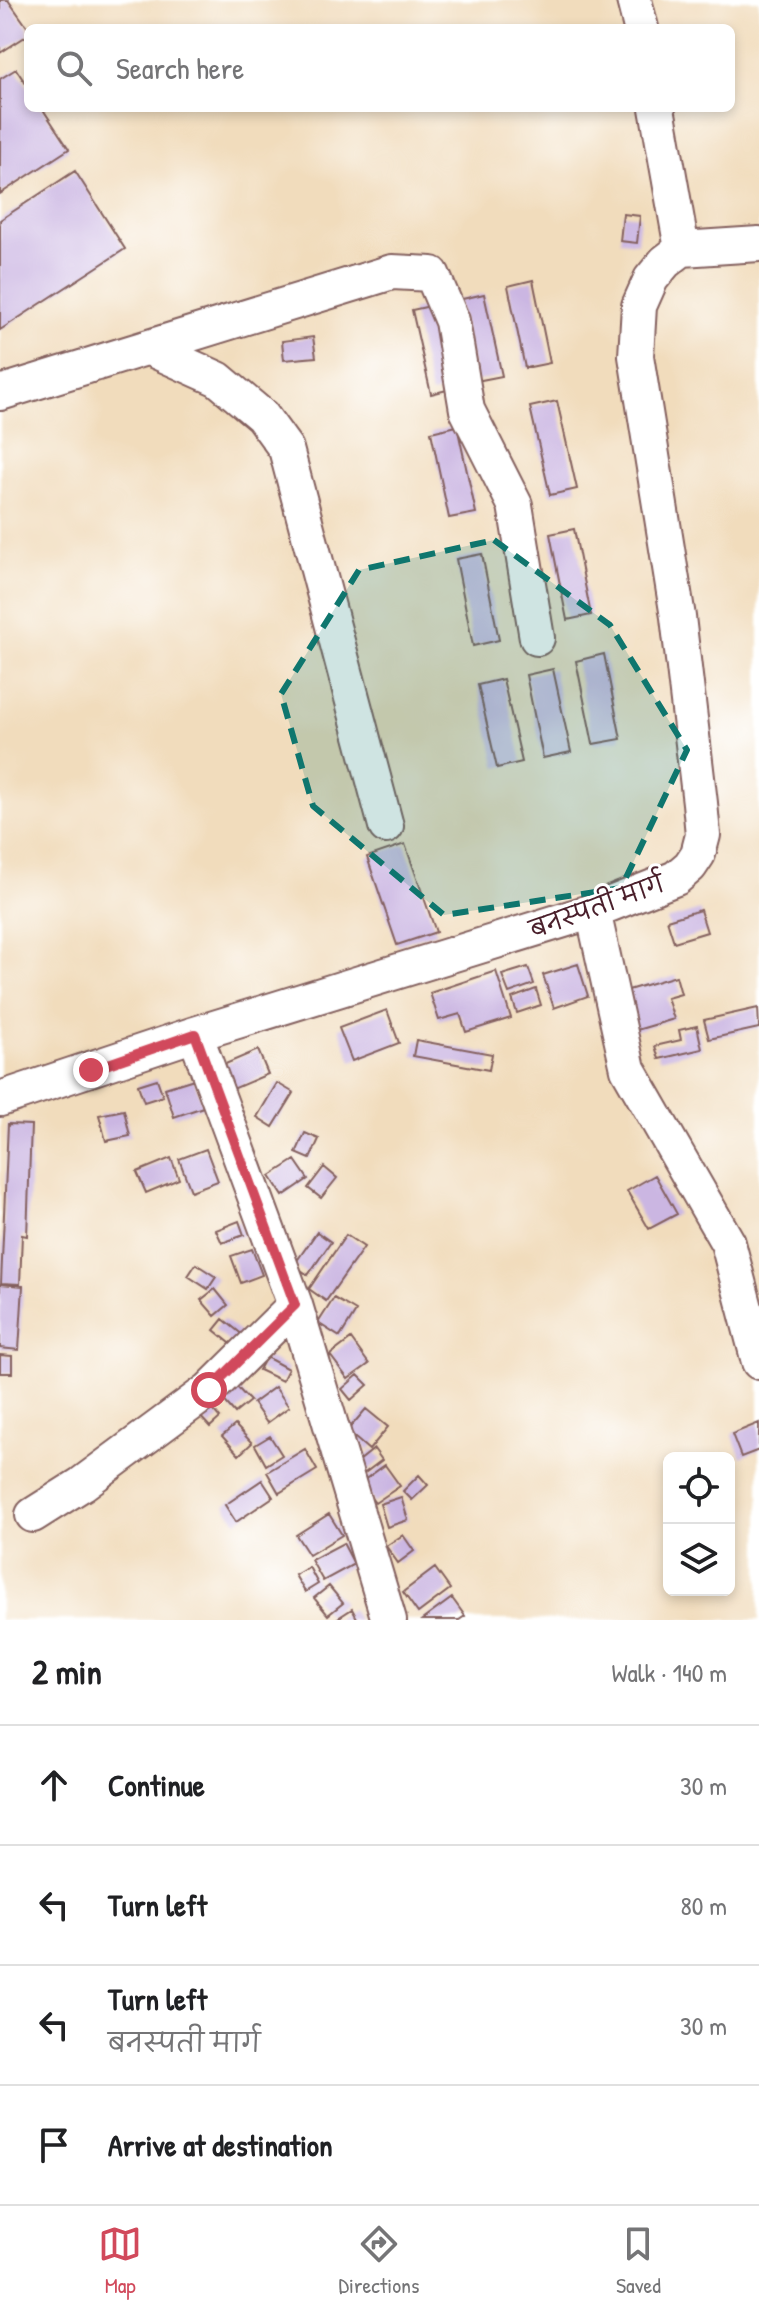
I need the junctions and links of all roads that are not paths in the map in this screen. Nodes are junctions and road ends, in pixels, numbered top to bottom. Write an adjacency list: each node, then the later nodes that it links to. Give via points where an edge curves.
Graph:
1 (634, 0): 2 (street)
2 (640, 24)
3 (658, 112): 5 (street)
4 (759, 244): 5 (street)
5 (682, 249): 10 (street, बनस्पती मार्ग, via 651,279 639,306 636,356 678,617 703,835 698,854 676,878)
6 (149, 348): 7 (street); 8 (street, via 392,272 432,274 452,321 467,410 515,505); 9 (street, via 218,379 262,416 286,449)
7 (0, 393)
8 (537, 638)
9 (386, 826)
10 (593, 911): 11 (street, बनस्पती मार्ग); 14 (street, via 628,1069 728,1243)
11 (195, 1034): 12 (street, बनस्पती मार्ग); 13 (street)
12 (0, 1099)
13 (295, 1305): 15 (street, via 209,1390); 16 (street)
14 (759, 1362)
15 (33, 1515)
16 (389, 1620)

